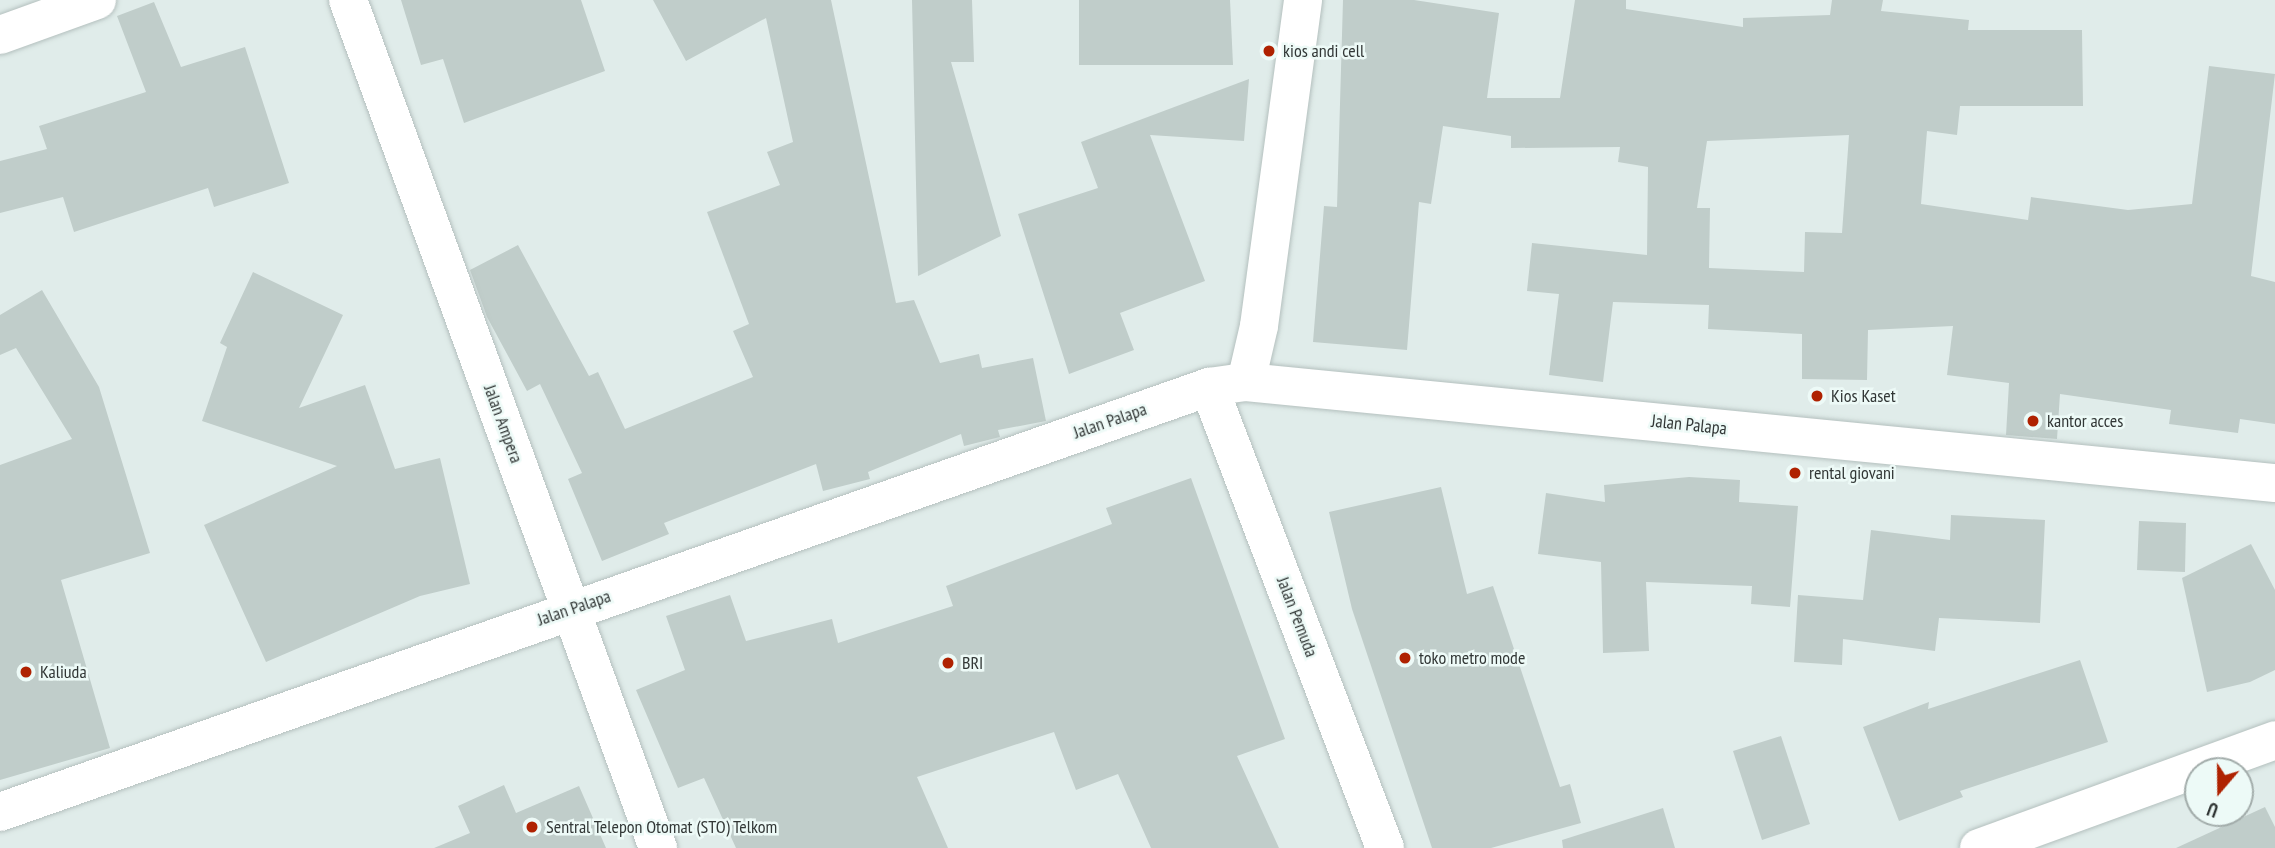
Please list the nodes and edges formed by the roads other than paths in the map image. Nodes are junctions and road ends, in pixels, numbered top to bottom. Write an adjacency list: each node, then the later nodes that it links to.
1 (97, 0): 4 (street)
2 (348, 0): 7 (street, Jalan Ampera)
3 (1303, 0): 5 (street)
4 (0, 35)
5 (1228, 384): 6 (street, Jalan Palapa); 7 (street, Jalan Palapa); 12 (street, Jalan Pemuda)
6 (2275, 483)
7 (572, 609): 9 (street, Jalan Palapa); 11 (street, Jalan Ampera)
8 (2275, 740): 10 (street)
9 (0, 812)
10 (1994, 845)
11 (659, 848)
12 (1385, 848)

